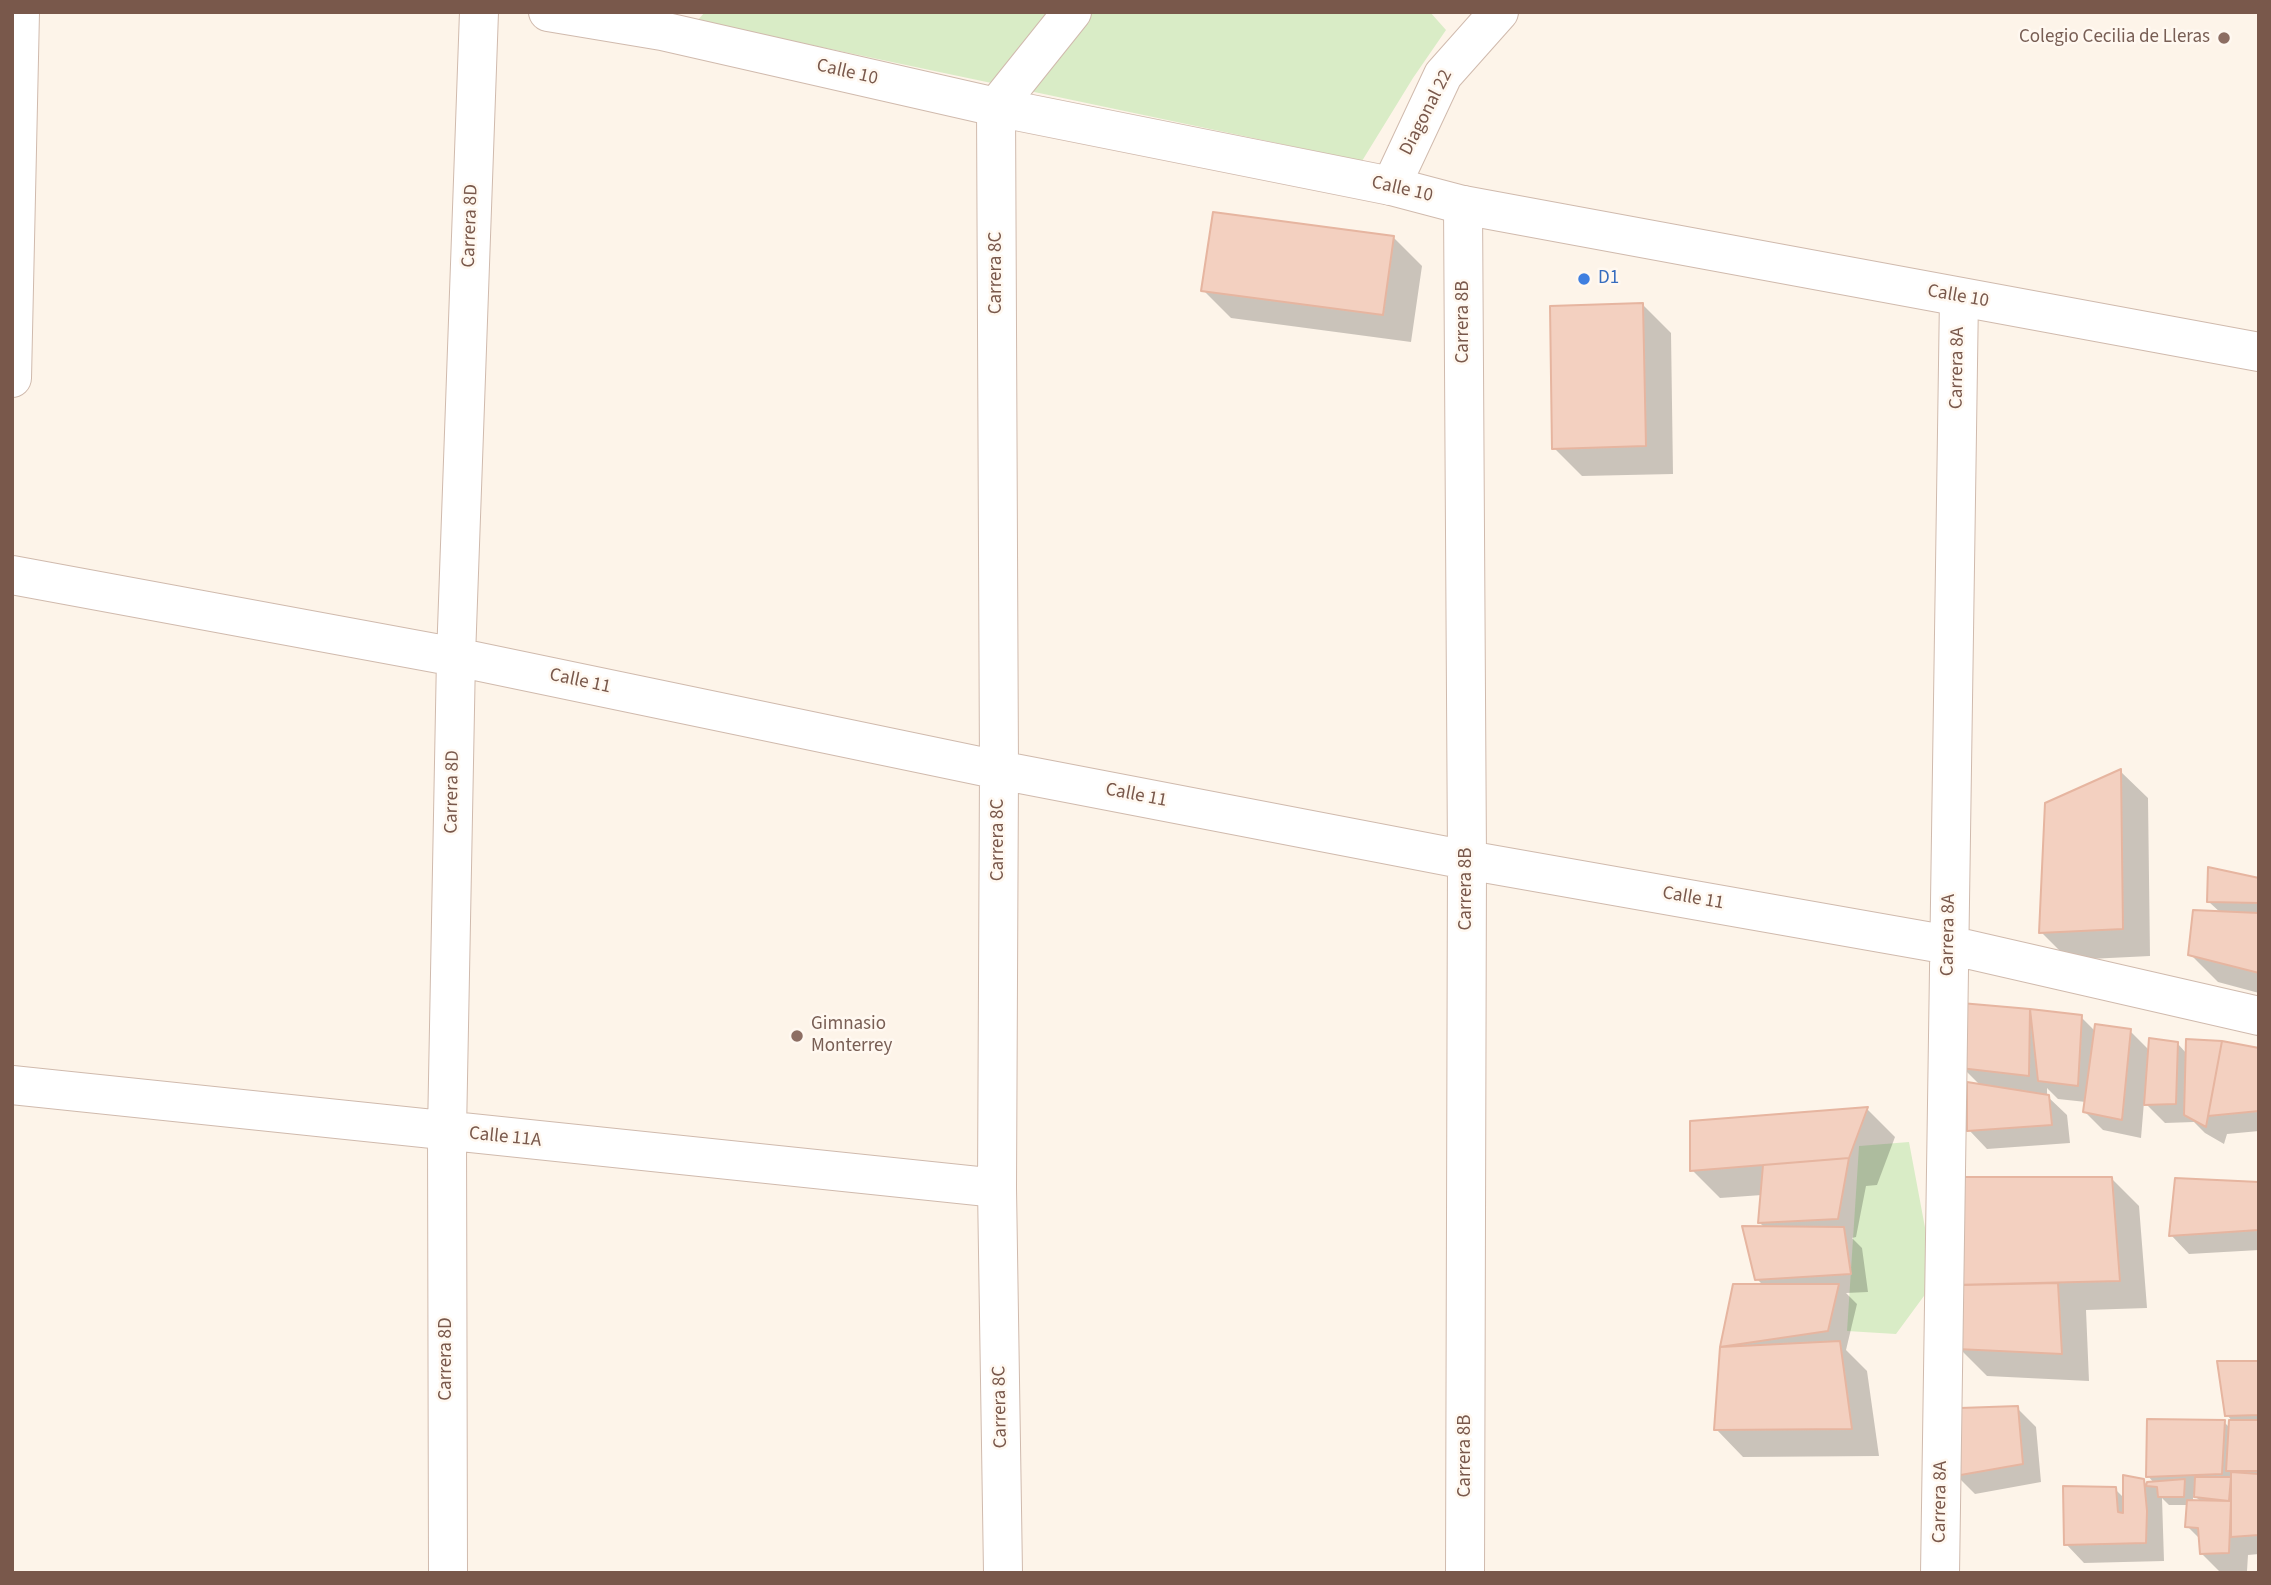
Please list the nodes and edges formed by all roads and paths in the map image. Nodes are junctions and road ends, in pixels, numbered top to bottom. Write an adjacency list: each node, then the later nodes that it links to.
1 (20, 12): 12 (street)
2 (479, 12): 14 (street, Carrera 8D)
3 (548, 12): 6 (street, Calle 10)
4 (1072, 12): 7 (street)
5 (1499, 12): 8 (street, Diagonal 22)
6 (671, 21): 7 (street, Calle 10)
7 (996, 107): 8 (street, Calle 10); 15 (street, Carrera 8C)
8 (1391, 186): 9 (street, Calle 10)
9 (1463, 205): 10 (street, Calle 10); 16 (street, Carrera 8B)
10 (1959, 297): 11 (street, Calle 10); 17 (street, Carrera 8A)
11 (2259, 352)
12 (12, 378)
13 (12, 575): 14 (street, Calle 11)
14 (456, 657): 15 (street, Calle 11); 20 (street, Carrera 8D)
15 (999, 770): 16 (street, Calle 11); 21 (street, Carrera 8C)
16 (1467, 860): 17 (street, Calle 11); 24 (street, Carrera 8B)
17 (1949, 944): 18 (street, Calle 11); 25 (street, Carrera 8A)
18 (2259, 1016)
19 (12, 1085): 20 (street, Calle 11A)
20 (447, 1132): 21 (street, Calle 11A); 22 (street, Carrera 8D)
21 (997, 1188): 23 (street, Carrera 8C)
22 (448, 1573)
23 (1003, 1573)
24 (1465, 1573)
25 (1940, 1573)

